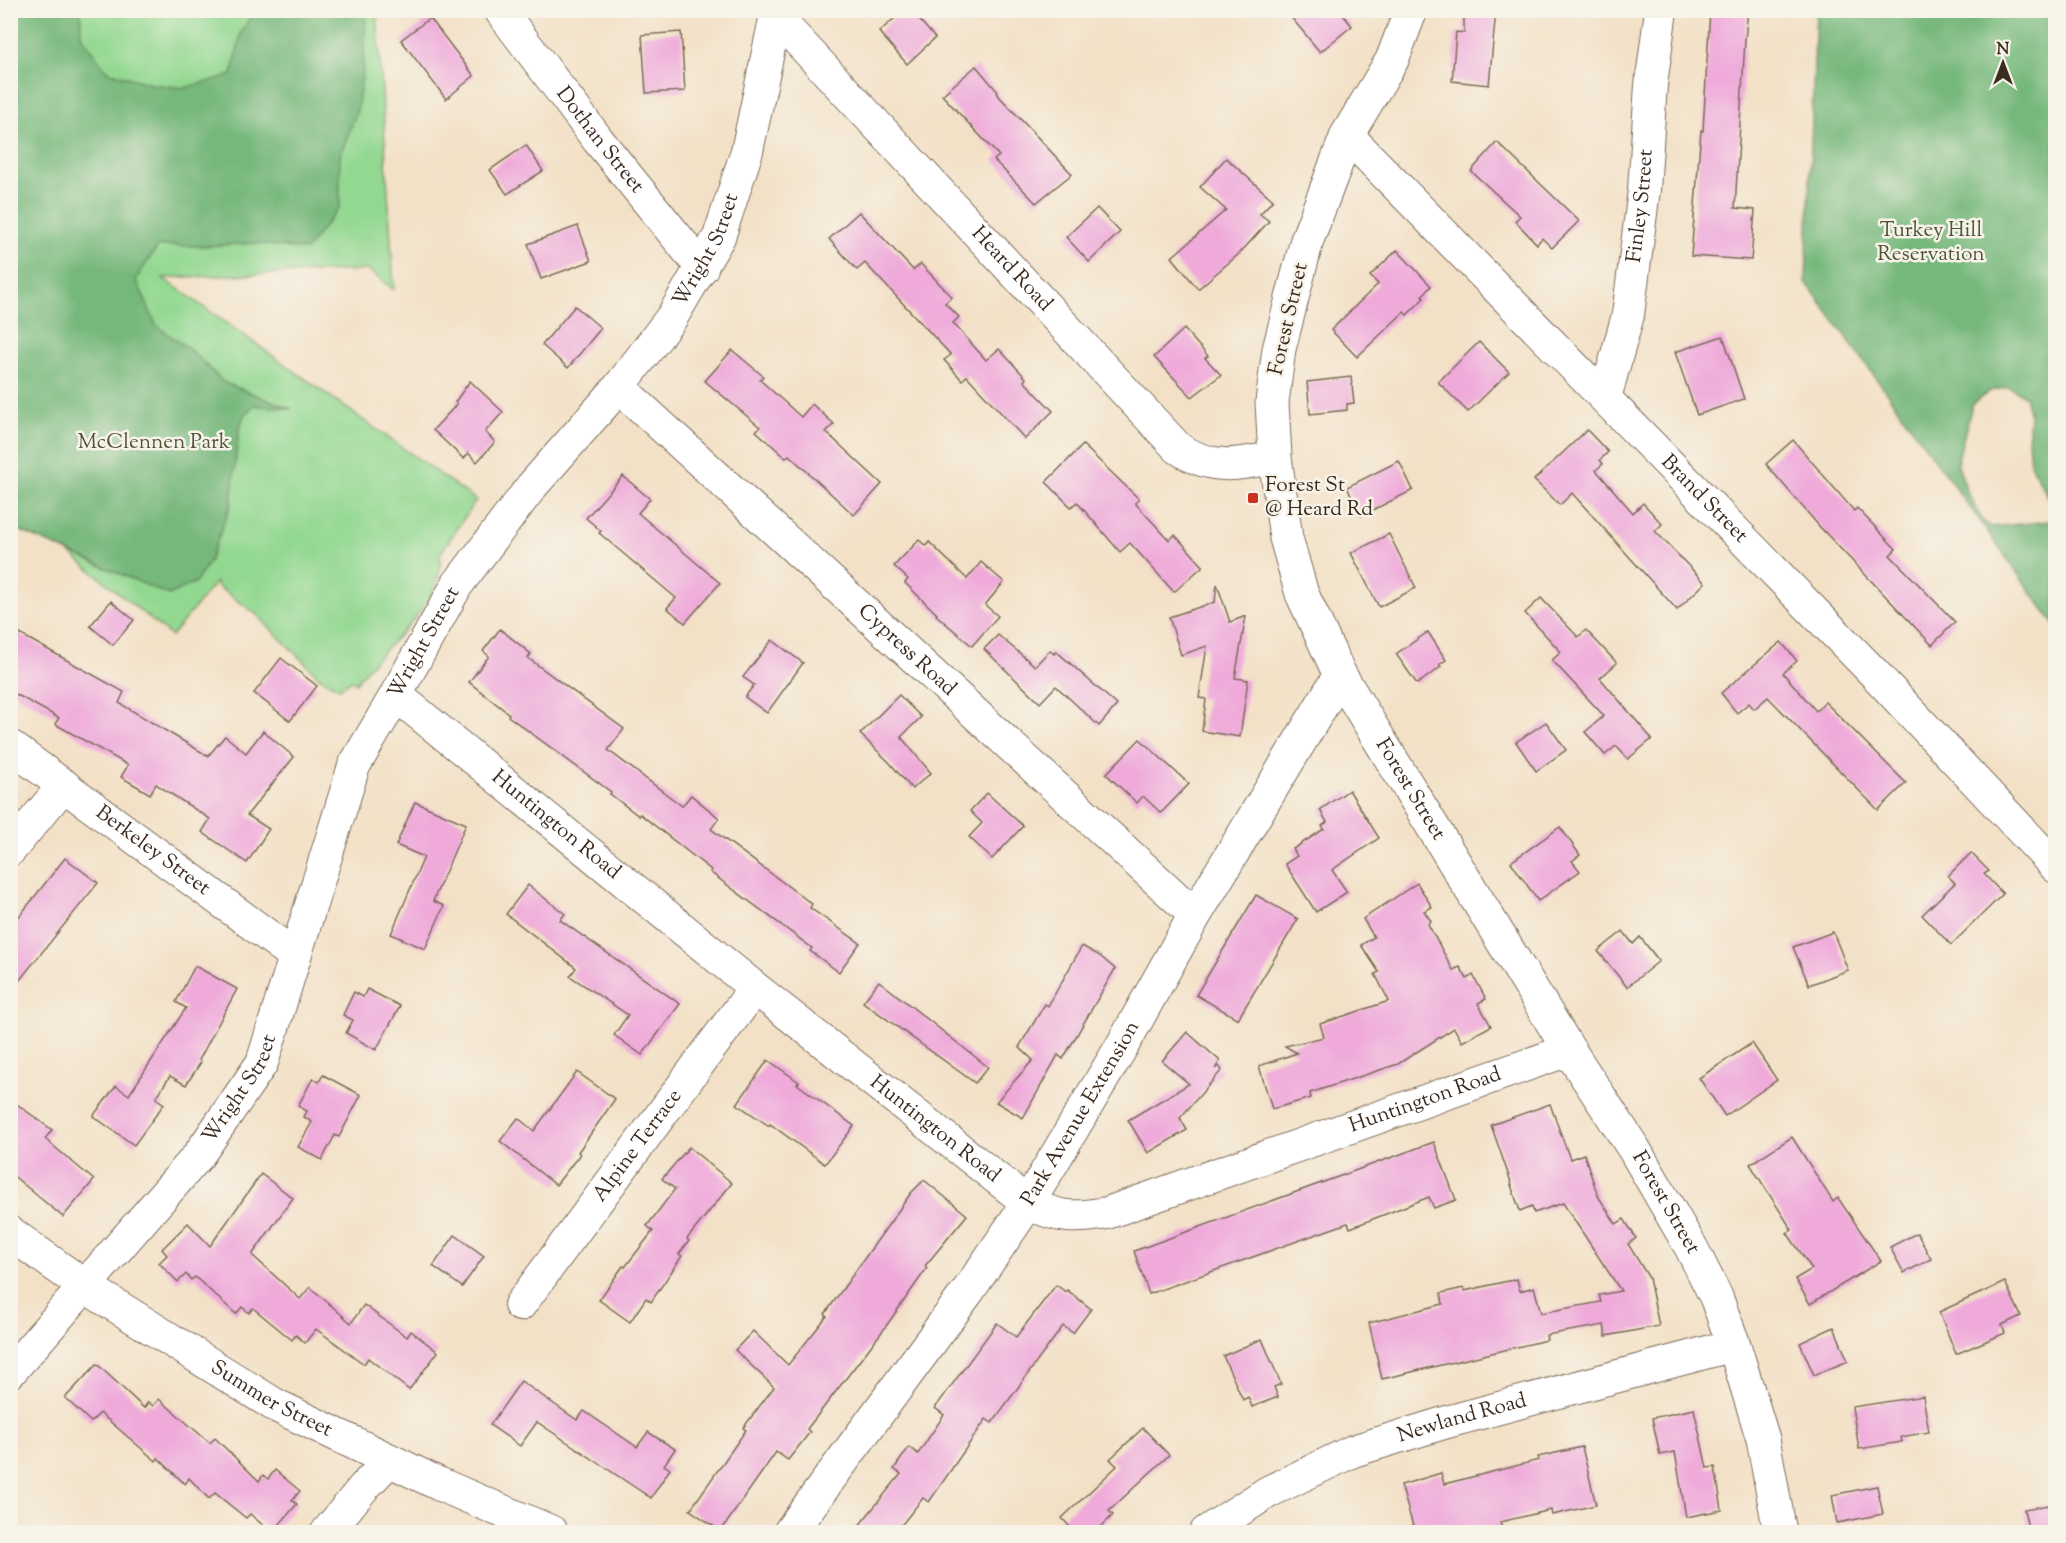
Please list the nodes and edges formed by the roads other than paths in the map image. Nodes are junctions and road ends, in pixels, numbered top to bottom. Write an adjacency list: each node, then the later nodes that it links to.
1 (501, 10): 6 (street, Dothan Street)
2 (1411, 10): 5 (main road, Forest Street)
3 (1661, 10): 8 (street, Finley Street)
4 (776, 14): 6 (street, Wright Street); 9 (street, Heard Road)
5 (1347, 135): 8 (street, Brand Street); 9 (main road, Forest Street)
6 (702, 268): 7 (street, Wright Street)
7 (619, 387): 11 (street, Wright Street); 16 (street, Cypress Road)
8 (1605, 398): 15 (street, Brand Street)
9 (1275, 457): 10 (main road, Forest Street)
10 (1340, 675): 16 (main road, Park Avenue Extension); 19 (main road, Forest Street)
11 (396, 695): 17 (street, Wright Street); 18 (street, Huntington Road)
12 (10, 746): 13 (street, Berkeley Street)
13 (64, 785): 14 (street); 17 (street, Berkeley Street)
14 (10, 850)
15 (2055, 867)
16 (1195, 915): 20 (main road, Park Avenue Extension)
17 (294, 955): 22 (street, Wright Street)
18 (755, 988): 20 (street, Huntington Road); 23 (street, Alpine Terrace)
19 (1569, 1050): 20 (street, Huntington Road); 24 (main road, Forest Street)
20 (1028, 1203): 29 (main road, Park Avenue Extension)
21 (10, 1233): 22 (main road, Summer Street)
22 (86, 1287): 25 (street, Wright Street); 26 (main road, Summer Street)
23 (520, 1305)
24 (1734, 1345): 30 (street, Newland Road); 31 (main road, Forest Street)
25 (10, 1372)
26 (390, 1460): 27 (street); 28 (main road, Summer Street)
27 (327, 1533)
28 (551, 1533)
29 (790, 1533)
30 (1206, 1533)
31 (1780, 1533)

